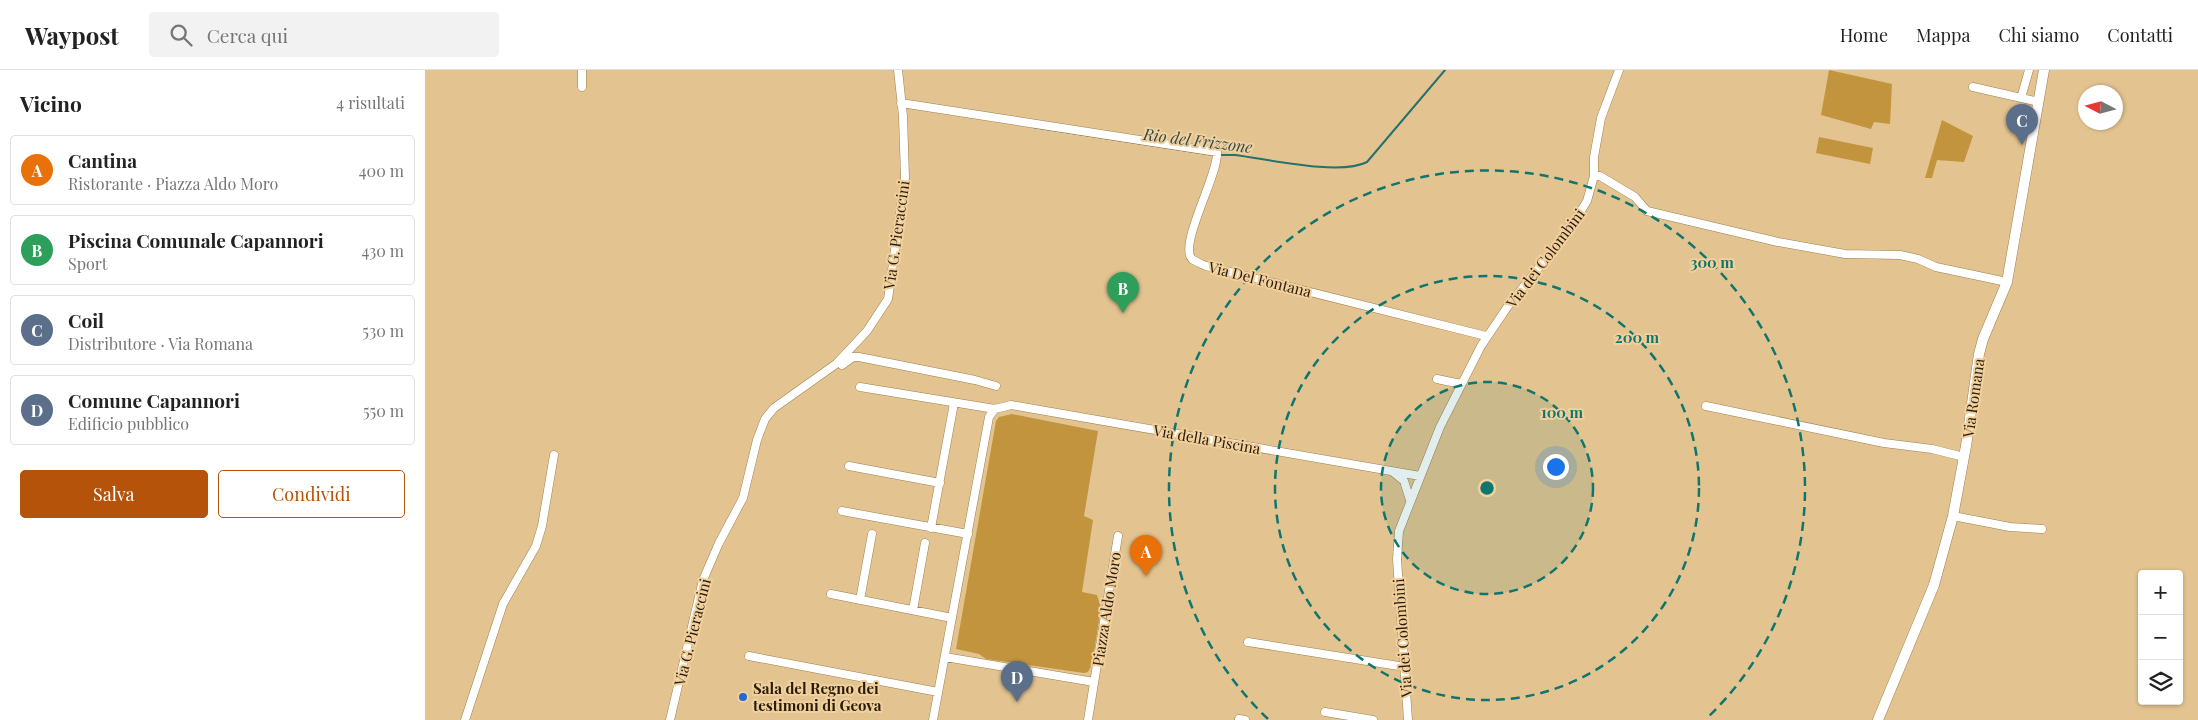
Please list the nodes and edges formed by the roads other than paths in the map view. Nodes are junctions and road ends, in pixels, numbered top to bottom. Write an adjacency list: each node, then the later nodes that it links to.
1 (581, 70): 6 (street)
2 (898, 70): 10 (street, Via G. Pieraccini)
3 (1619, 70): 11 (street, Via dei Colombini)
4 (2029, 70): 8 (street)
5 (2045, 70): 9 (street, Via Romana)
6 (581, 87)
7 (1973, 87): 8 (street)
8 (2021, 98): 9 (street)
9 (2039, 102): 12 (street, Via Romana)
10 (901, 103): 13 (street, Via Del Fontana); 14 (street, Via G. Pieraccini)
11 (1594, 176): 12 (street); 13 (street, Via dei Colombini)
12 (2007, 282): 23 (street, Via Romana)
13 (1487, 336): 16 (street, Via dei Colombini)
14 (839, 361): 17 (street); 49 (street, Via G. Pieraccini)
15 (1437, 379): 16 (street)
16 (1461, 384): 26 (street, Via dei Colombini)
17 (996, 386)
18 (860, 387): 19 (street, Via della Piscina)
19 (954, 403): 21 (street, Via della Piscina); 27 (street)
20 (1707, 406): 23 (street)
21 (995, 409): 25 (street, Via della Piscina); 34 (street)
22 (554, 455): 48 (street)
23 (1964, 457): 30 (street, Via Romana)
24 (849, 466): 27 (street)
25 (1385, 469): 26 (street, Via della Piscina); 28 (street)
26 (1420, 476): 28 (street, Via dei Colombini)
27 (940, 483): 31 (street)
28 (1411, 500): 44 (street, Via dei Colombini)
29 (842, 511): 31 (street)
30 (1953, 516): 32 (street); 54 (street, Via Romana)
31 (931, 528): 34 (street)
32 (2042, 529)
33 (873, 534): 38 (street)
34 (968, 534): 40 (street)
35 (1118, 536): 45 (street, Piazza Aldo Moro)
36 (925, 543): 39 (street)
37 (831, 594): 38 (street)
38 (860, 600): 39 (street)
39 (913, 610): 40 (street)
40 (952, 618): 43 (street)
41 (1248, 642): 44 (street)
42 (749, 656): 46 (street)
43 (945, 656): 45 (street, Piazza Aldo Moro); 46 (street)
44 (1405, 667): 53 (street, Via dei Colombini)
45 (1094, 682): 51 (street, Piazza Aldo Moro)
46 (938, 692): 50 (street)
47 (1325, 712): 52 (street)
48 (465, 720)
49 (670, 720)
50 (933, 720)
51 (1088, 720)
52 (1373, 720)
53 (1408, 720)
54 (1878, 720)

